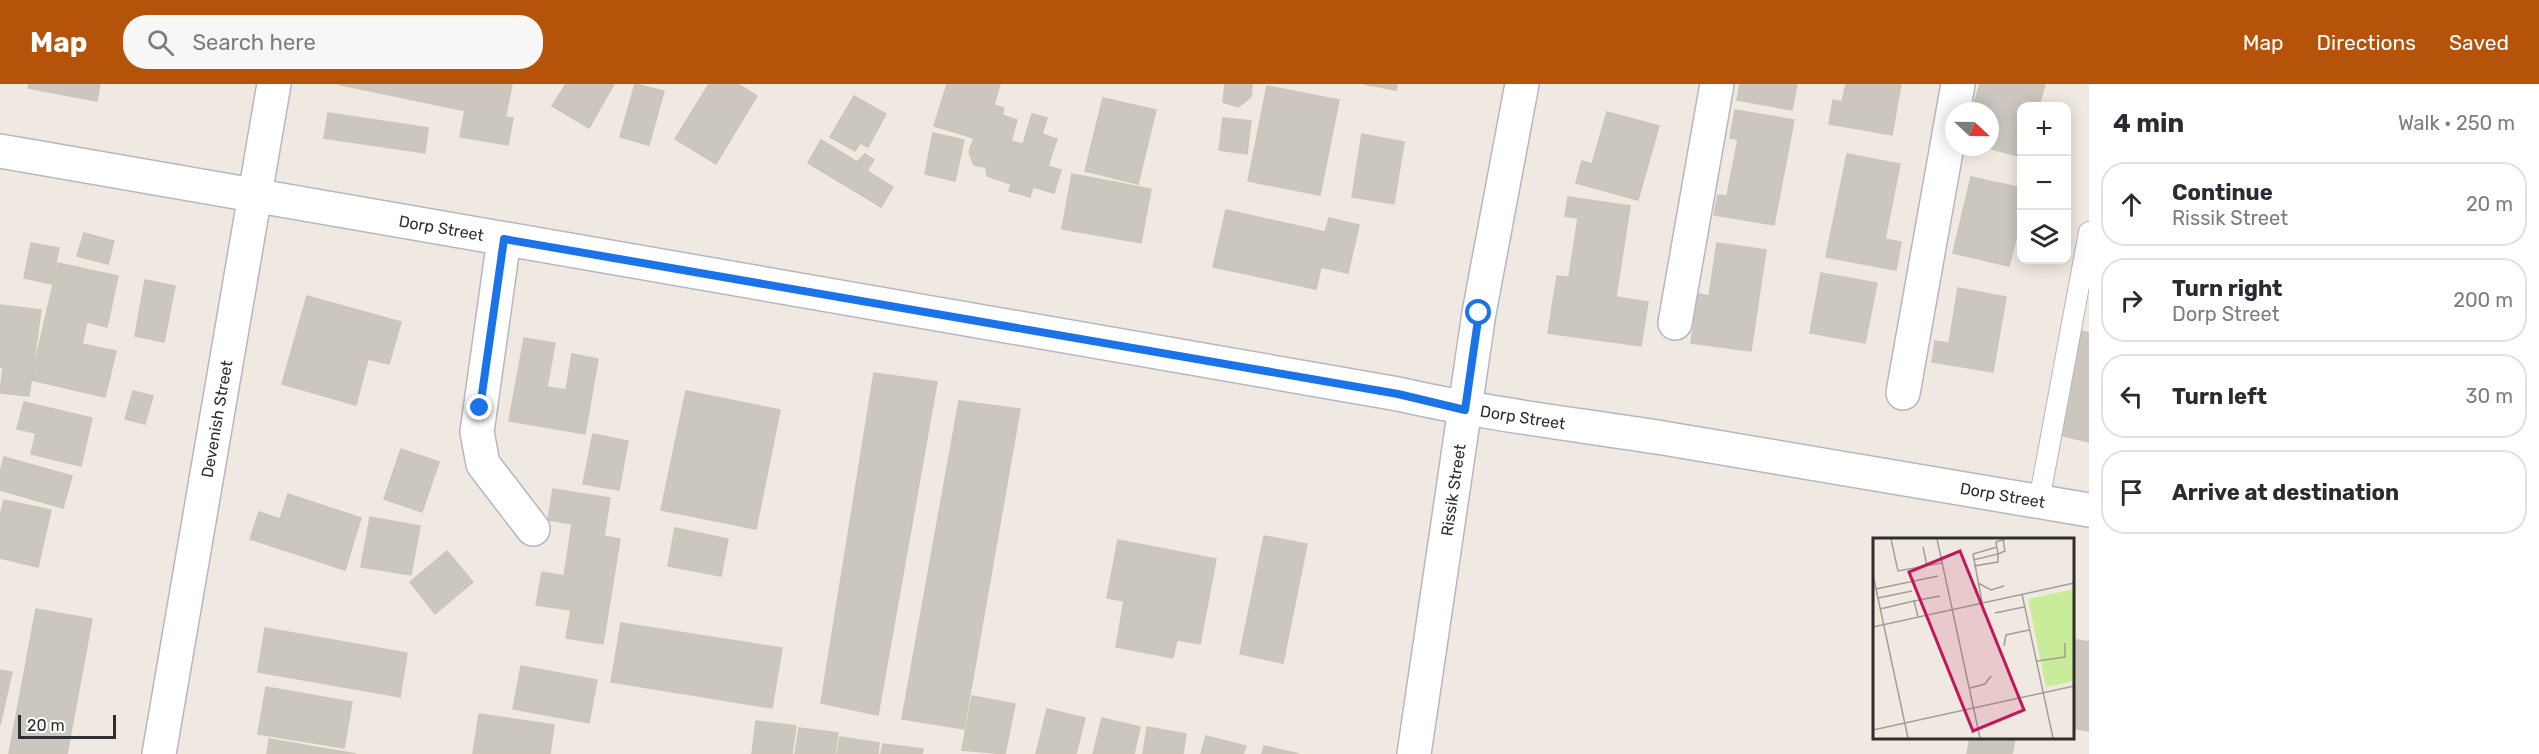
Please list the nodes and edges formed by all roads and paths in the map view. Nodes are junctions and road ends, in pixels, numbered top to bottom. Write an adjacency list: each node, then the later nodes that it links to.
1 (274, 84): 6 (street, Devenish Street)
2 (1521, 84): 12 (street, Rissik Street)
3 (1717, 84): 10 (street)
4 (1958, 84): 11 (street)
5 (0, 151): 6 (street, Dorp Street)
6 (255, 196): 8 (street, Dorp Street); 16 (street, Devenish Street)
7 (2089, 232): 9 (lane)
8 (504, 239): 12 (street, Dorp Street); 15 (street)
9 (2081, 318): 13 (lane)
10 (1675, 323)
11 (1903, 393)
12 (1465, 410): 13 (street, Dorp Street); 17 (street, Rissik Street)
13 (2039, 501): 14 (street, Dorp Street)
14 (2089, 510)
15 (533, 528)
16 (159, 754)
17 (1414, 754)

